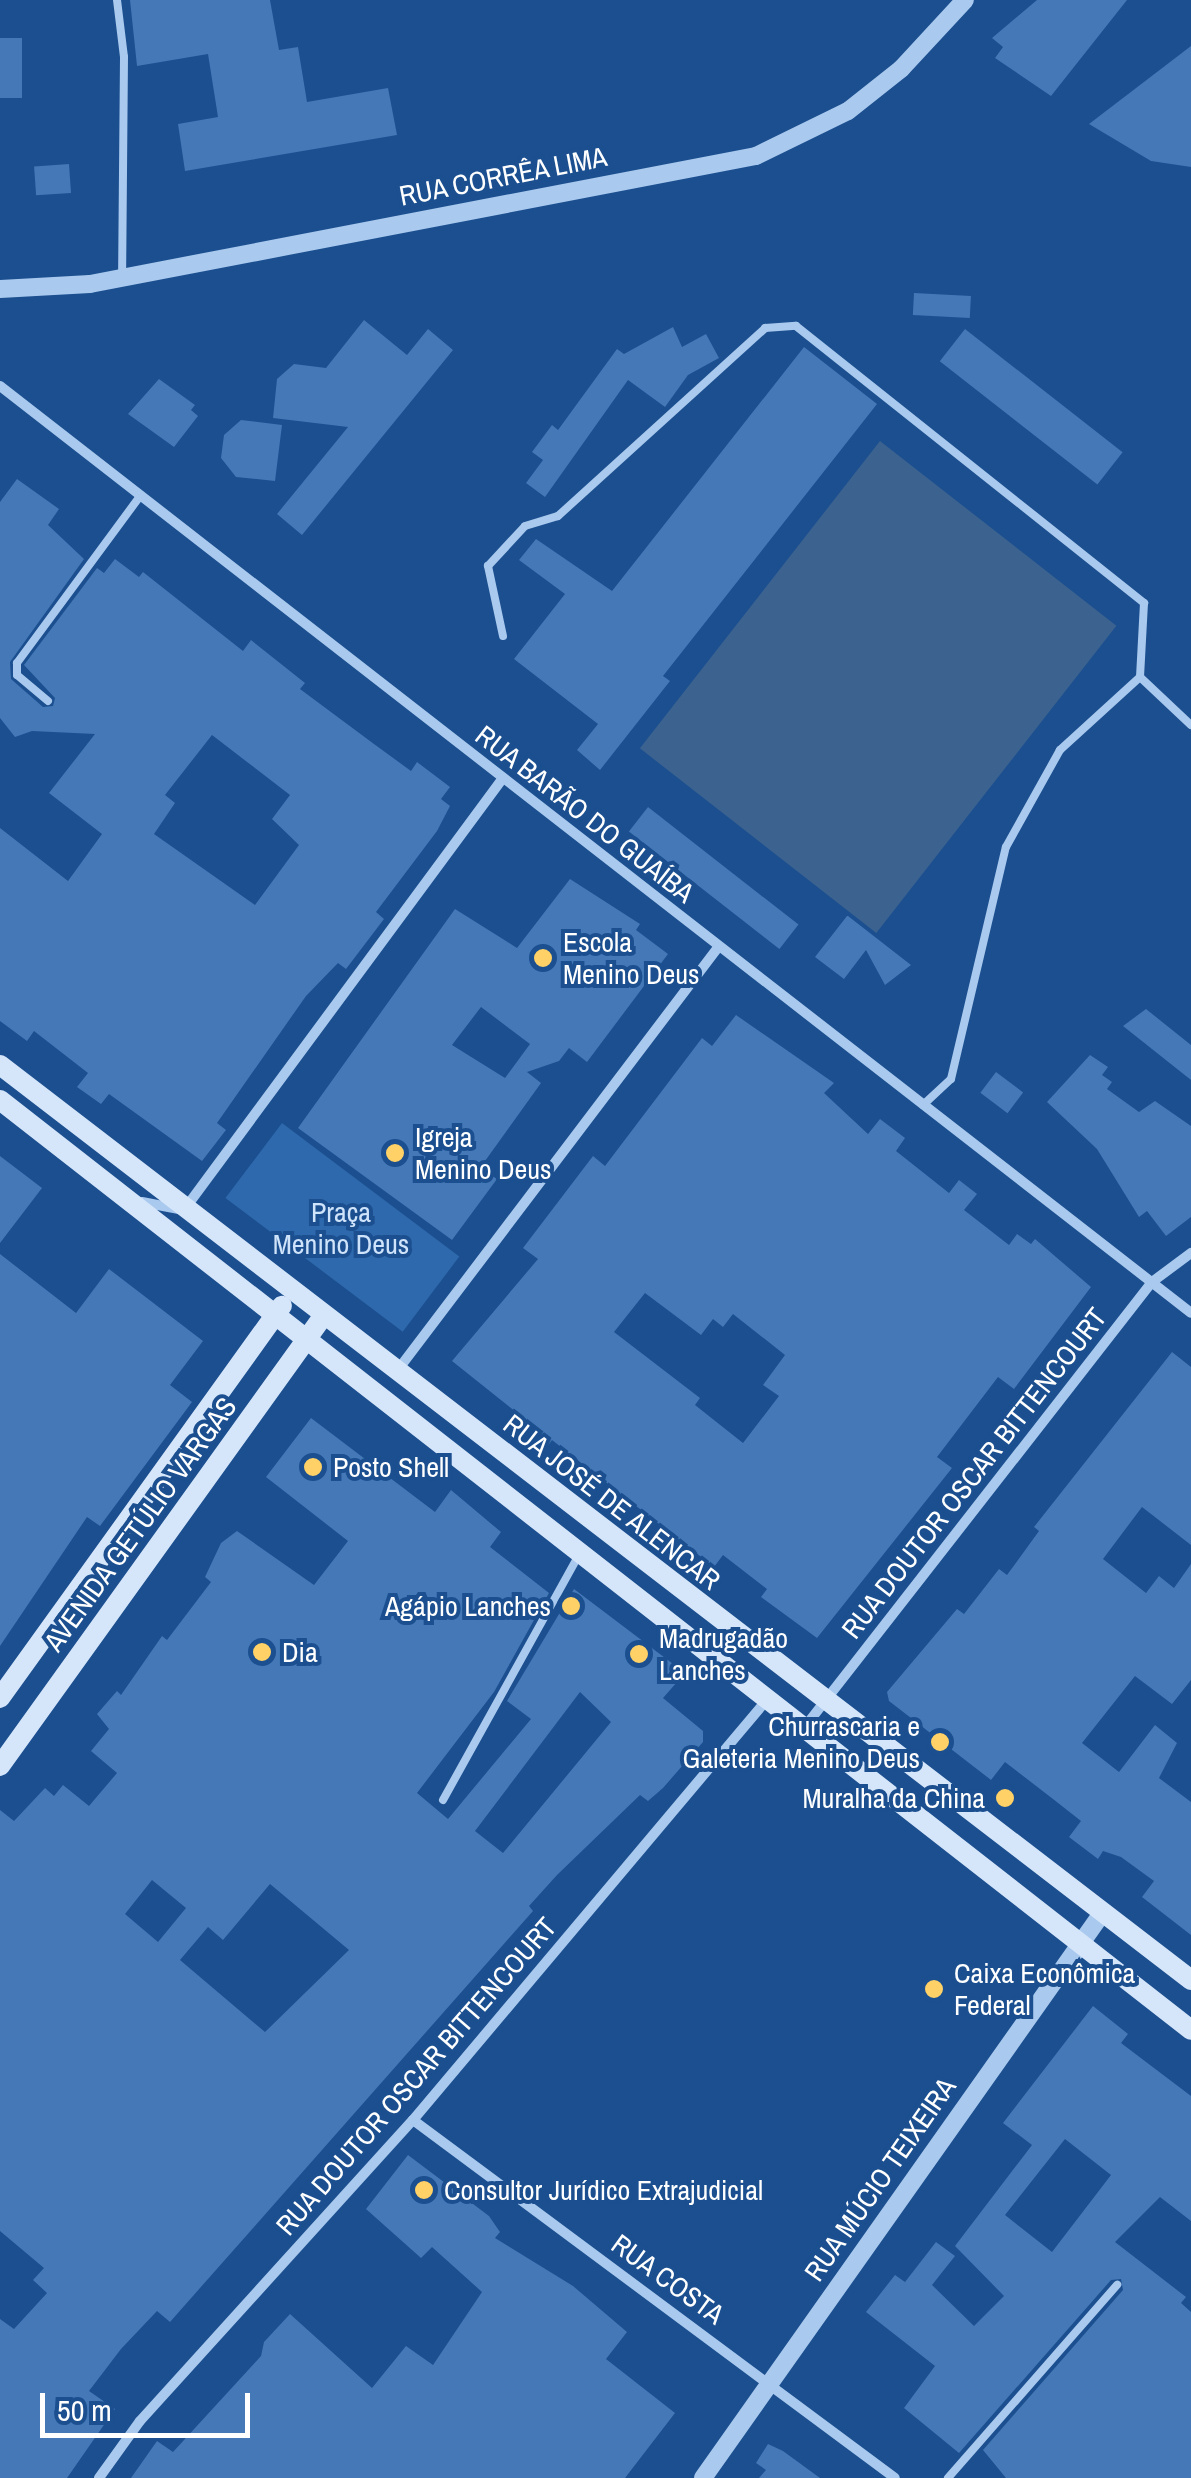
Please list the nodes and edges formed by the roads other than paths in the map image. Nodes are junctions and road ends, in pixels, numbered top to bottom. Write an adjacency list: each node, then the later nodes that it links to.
1 (117, 0): 3 (lane)
2 (965, 0): 3 (street, RUA CORRÊA LIMA)
3 (122, 278): 4 (street, RUA CORRÊA LIMA)
4 (0, 289)
5 (0, 386): 6 (street, RUA BARÃO DO GUAÍBA)
6 (140, 496): 9 (lane); 11 (street, RUA BARÃO DO GUAÍBA)
7 (503, 636): 8 (lane)
8 (1140, 676): 10 (lane); 15 (lane)
9 (48, 700)
10 (1191, 725)
11 (503, 778): 12 (street, RUA BARÃO DO GUAÍBA); 17 (street)
12 (718, 946): 15 (street, RUA BARÃO DO GUAÍBA); 25 (street)
13 (0, 1066): 17 (main road, RUA JOSÉ DE ALENCAR)
14 (0, 1100): 16 (main road)
15 (923, 1104): 19 (street, RUA BARÃO DO GUAÍBA)
16 (113, 1190): 17 (street); 22 (main road)
17 (184, 1210): 20 (main road, RUA JOSÉ DE ALENCAR)
18 (1191, 1254): 19 (street, RUA DOUTOR OSCAR BITTENCOURT)
19 (1152, 1282): 21 (street, RUA BARÃO DO GUAÍBA); 28 (street, RUA DOUTOR OSCAR BITTENCOURT)
20 (292, 1292): 22 (main road, AVENIDA GETÚLIO VARGAS); 23 (main road, RUA JOSÉ DE ALENCAR)
21 (1191, 1313)
22 (276, 1315): 24 (main road); 27 (main road, AVENIDA GETÚLIO VARGAS)
23 (324, 1315): 24 (main road, AVENIDA GETÚLIO VARGAS); 25 (main road, RUA JOSÉ DE ALENCAR)
24 (307, 1339): 26 (main road); 31 (main road, AVENIDA GETÚLIO VARGAS)
25 (397, 1370): 28 (main road, RUA JOSÉ DE ALENCAR)
26 (580, 1555): 29 (main road); 32 (lane)
27 (0, 1698)
28 (826, 1701): 30 (street, RUA DOUTOR OSCAR BITTENCOURT); 33 (main road, RUA JOSÉ DE ALENCAR)
29 (766, 1702): 30 (main road); 37 (street, RUA DOUTOR OSCAR BITTENCOURT)
30 (802, 1730): 34 (main road)
31 (0, 1766)
32 (443, 1800)
33 (1103, 1912): 34 (street, RUA MÚCIO TEIXEIRA); 35 (main road, RUA JOSÉ DE ALENCAR)
34 (1079, 1943): 36 (main road); 39 (street, RUA MÚCIO TEIXEIRA)
35 (1191, 1980)
36 (1191, 2030)
37 (413, 2120): 39 (street, RUA COSTA); 40 (street, RUA DOUTOR OSCAR BITTENCOURT)
38 (1117, 2285): 43 (lane)
39 (770, 2382): 41 (street, RUA MÚCIO TEIXEIRA); 42 (street, RUA COSTA)
40 (100, 2478)
41 (703, 2478)
42 (895, 2478)
43 (948, 2478)

